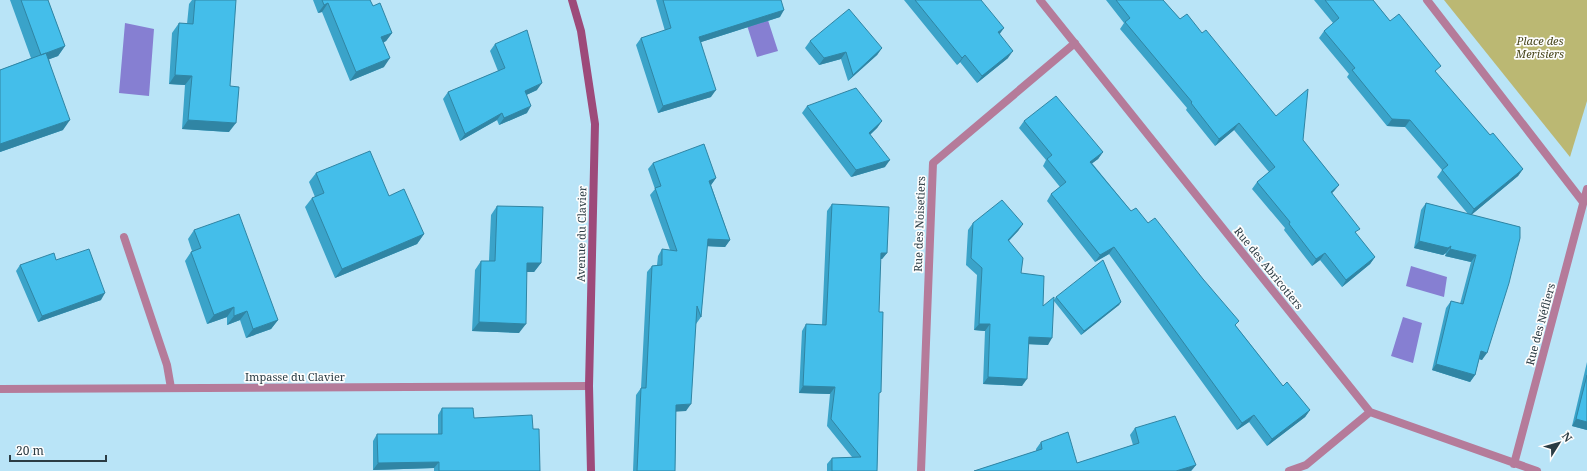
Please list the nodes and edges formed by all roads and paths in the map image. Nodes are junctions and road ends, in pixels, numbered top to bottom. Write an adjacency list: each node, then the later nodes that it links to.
1 (572, 0): 8 (street, Avenue du Clavier)
2 (1040, 0): 4 (street, Rue des Abricotiers)
3 (1427, 0): 6 (street)
4 (1075, 43): 11 (street, Rue des Abricotiers); 14 (street, Rue des Noisetiers)
5 (1587, 190): 6 (street, Rue des Néfliers)
6 (1583, 202): 12 (street, Rue des Néfliers)
7 (124, 237): 9 (street)
8 (589, 386): 9 (street, Impasse du Clavier); 13 (street, Avenue du Clavier)
9 (172, 388): 10 (street, Impasse du Clavier)
10 (0, 389)
11 (1370, 412): 12 (street); 15 (street)
12 (1514, 464): 16 (street)
13 (591, 471)
14 (921, 471)
15 (1289, 471)
16 (1537, 471)

